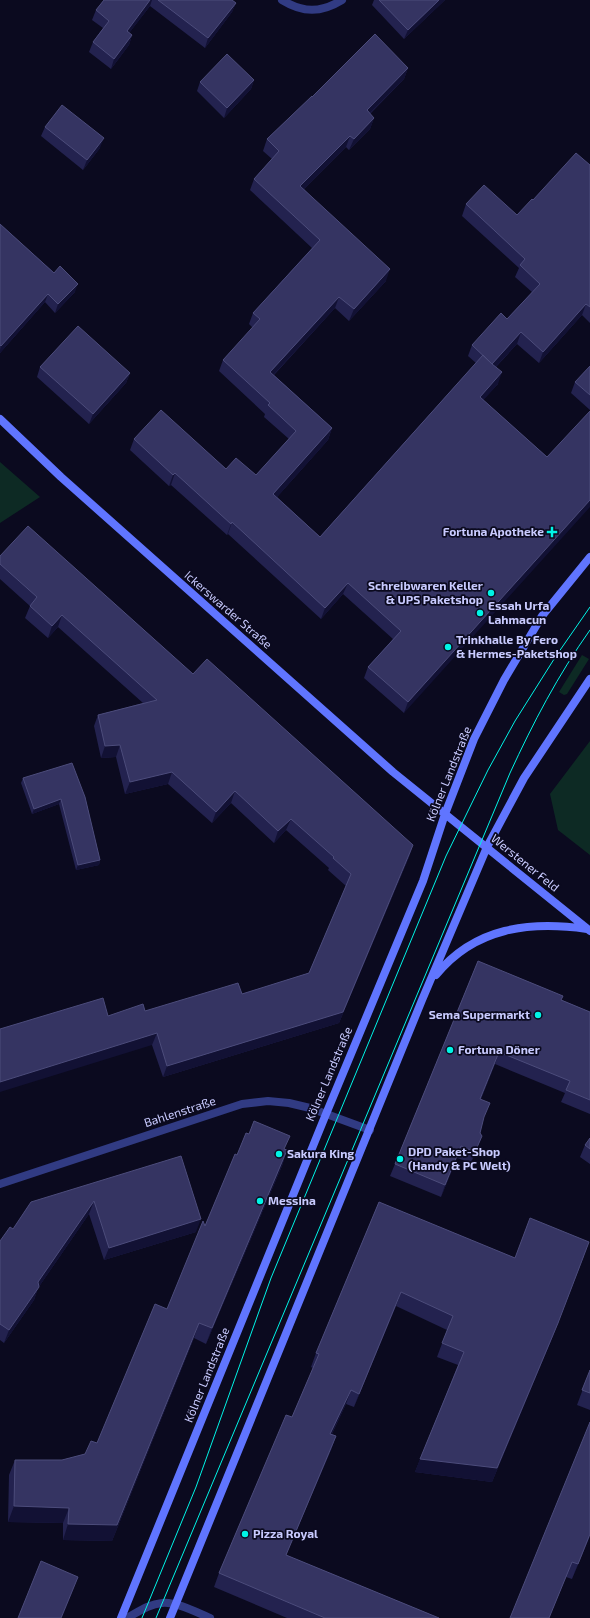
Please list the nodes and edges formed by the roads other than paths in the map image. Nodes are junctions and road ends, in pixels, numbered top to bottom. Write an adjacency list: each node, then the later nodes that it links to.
1 (282, 0): 2 (street)
2 (342, 0)
3 (0, 419): 6 (main road, Ickerswarder Straße)
4 (590, 557): 6 (main road, Kölner Landstraße)
5 (590, 678): 7 (main road)
6 (445, 814): 7 (main road, Werstener Feld); 10 (main road, Kölner Landstraße)
7 (487, 847): 8 (main road, Werstener Feld); 9 (main road)
8 (589, 930): 9 (main road)
9 (430, 982): 11 (main road)
10 (326, 1114): 11 (street, Bahlenstraße); 12 (street, Bahlenstraße); 14 (main road, Kölner Landstraße)
11 (370, 1130): 13 (main road)
12 (0, 1184)
13 (176, 1605): 15 (street); 16 (main road); 17 (street)
14 (121, 1618)
15 (127, 1618)
16 (170, 1618)
17 (210, 1618)

